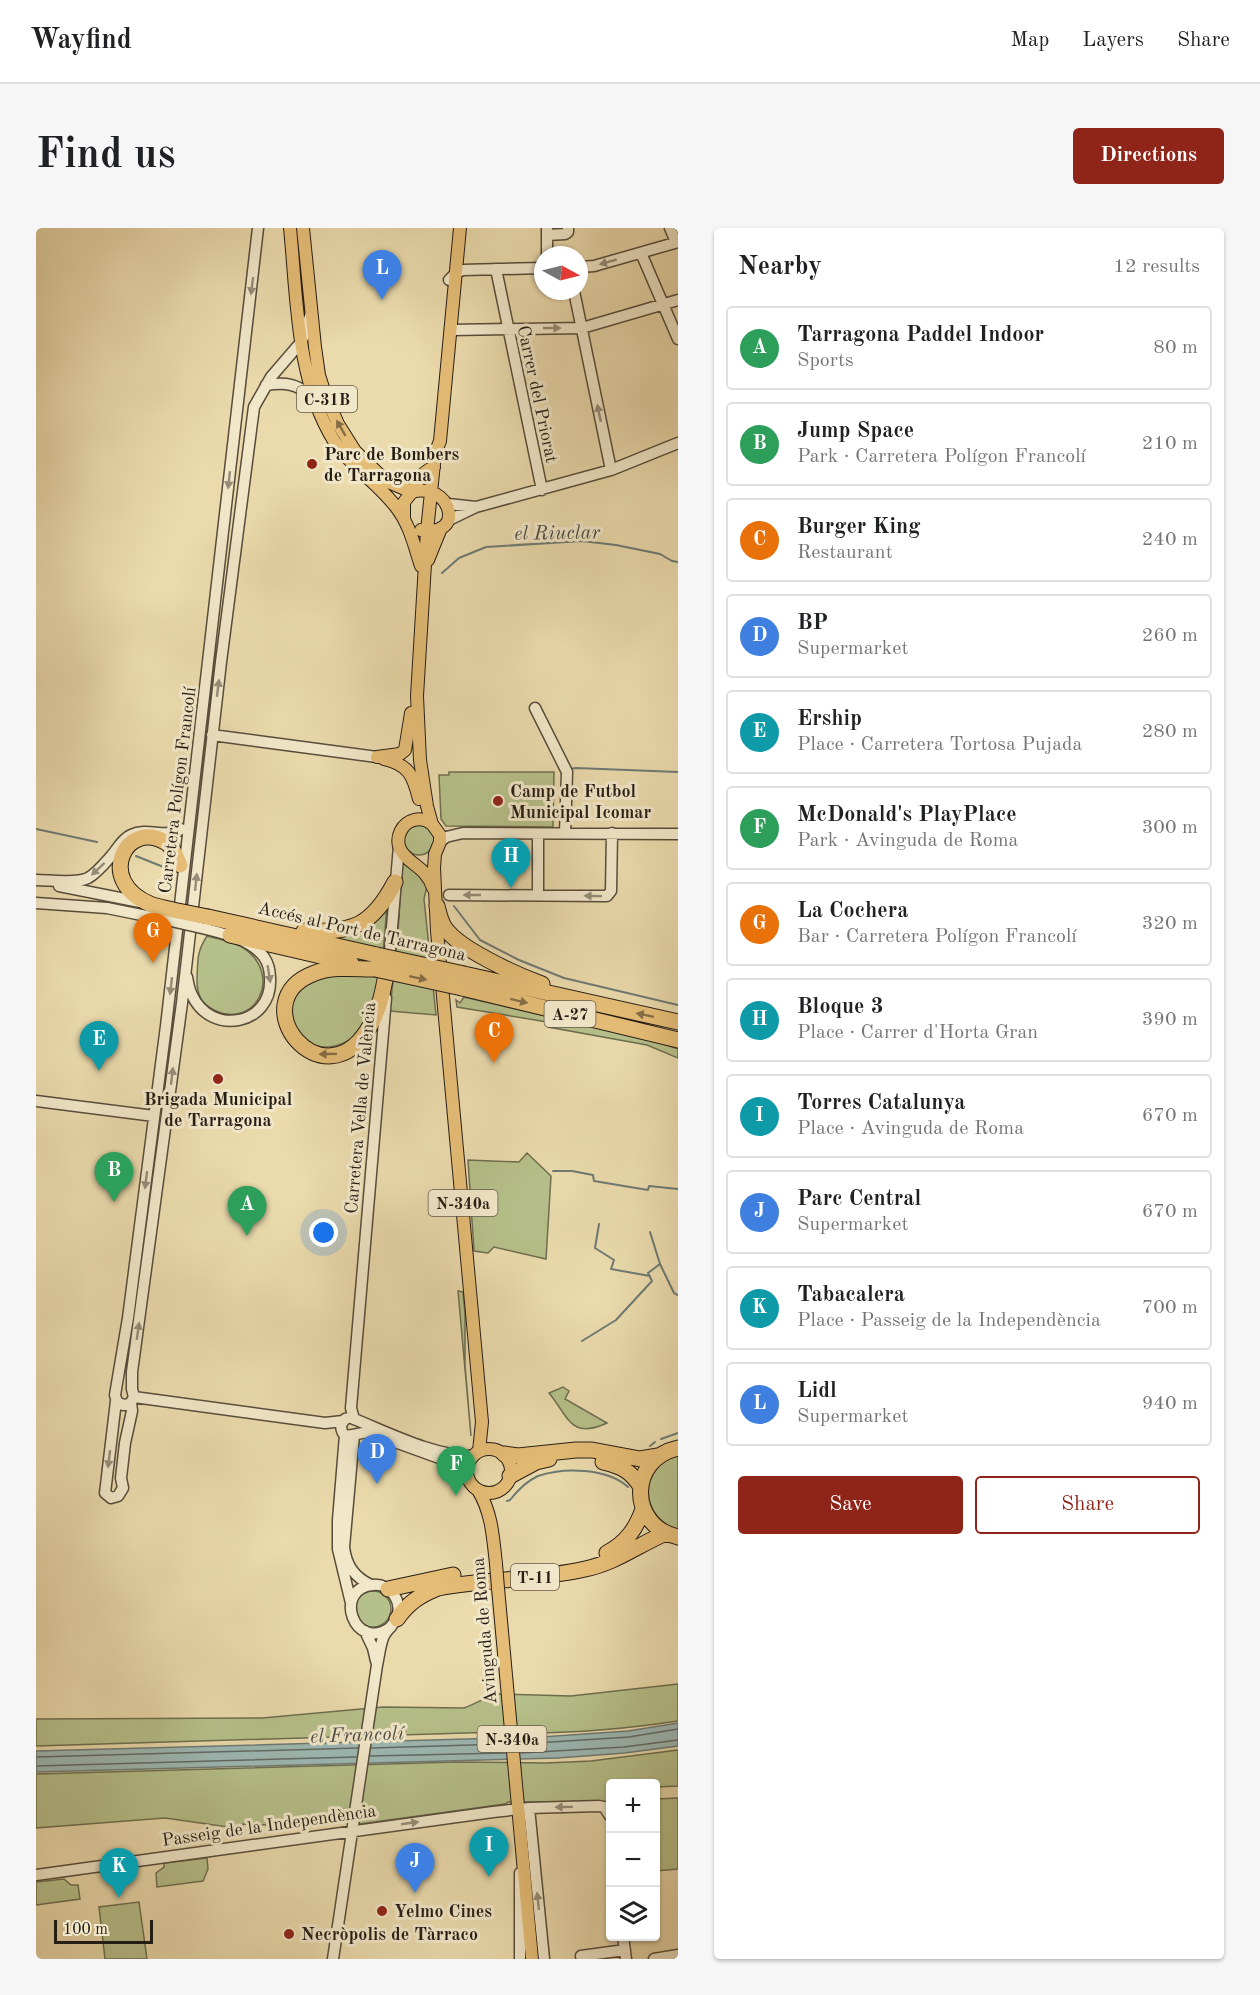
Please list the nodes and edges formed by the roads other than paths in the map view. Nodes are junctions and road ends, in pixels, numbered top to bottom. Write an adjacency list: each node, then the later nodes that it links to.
1 (258, 228): 42 (street, Carretera Polígon Francolí, one-way to 42)
2 (290, 228): 23 (main road, C-31B)
3 (303, 228): 18 (main road, C-31B)
4 (454, 228): 14 (main road)
5 (460, 228): 14 (main road)
6 (568, 228): 8 (street)
7 (670, 228): 9 (street)
8 (547, 232)
9 (677, 242): 10 (street)
10 (641, 253): 11 (street, one-way to 11); 17 (street)
11 (588, 266)
12 (534, 268): 13 (street)
13 (496, 269): 14 (street); 19 (street, Carrer del Priorat)
14 (453, 277): 21 (main road); 27 (main road)
15 (576, 300): 20 (street)
16 (678, 300): 17 (street)
17 (663, 305): 20 (street); 22 (street)
18 (312, 309): 23 (street); 29 (main road, C-31B, one-way to 18)
19 (508, 328): 20 (street, one-way to 20); 21 (street); 30 (street, Carrer del Priorat)
20 (582, 328): 28 (street, one-way to 20)
21 (451, 330): 27 (main road)
22 (678, 339)
23 (302, 341): 24 (street, Carretera Polígon Francolí); 25 (main road, C-31B)
24 (266, 385): 25 (street); 39 (street, Carretera Polígon Francolí, one-way to 24)
25 (313, 396): 33 (main road, C-31B)
26 (678, 443): 28 (street)
27 (434, 465): 29 (main road); 31 (main road)
28 (611, 470): 30 (street)
29 (413, 489): 31 (main road); 33 (main road)
30 (542, 490): 32 (street)
31 (439, 498): 32 (street); 34 (main road); 35 (main road)
32 (476, 507): 34 (street)
33 (405, 521): 35 (main road); 36 (main road)
34 (445, 524): 35 (main road); 36 (main road)
35 (427, 531): 36 (main road)
36 (423, 573): 37 (main road)
37 (418, 674): 40 (main road); 41 (main road)
38 (535, 708): 47 (street)
39 (212, 735): 40 (street); 70 (street, Carretera Polígon Francolí, one-way to 39)
40 (377, 757): 43 (main road)
41 (421, 765): 43 (main road); 45 (main road)
42 (193, 798): 46 (street); 59 (street, Carretera Polígon Francolí)
43 (419, 800): 44 (main road)
44 (413, 820): 45 (main road); 52 (main road)
45 (432, 824): 51 (main road)
46 (182, 829): 55 (street); 57 (street, one-way to 57)
47 (565, 833): 48 (street); 49 (street)
48 (612, 833): 50 (street); 61 (street, one-way to 61)
49 (538, 834): 51 (street); 61 (street)
50 (678, 834)
51 (440, 842): 53 (main road, N-340a)
52 (399, 844): 54 (main road, N-340a); 58 (street, Carretera Vella de València)
53 (435, 854): 54 (main road); 56 (main road, N-340a)
54 (410, 859): 62 (main road, N-340a)
55 (180, 865): 59 (street); 64 (highway)
56 (435, 878): 60 (main road); 62 (main road, N-340a)
57 (36, 881): 64 (street, Accés al Port de Tarragona / A-27)
58 (395, 882): 67 (highway); 69 (street, Carretera Vella de València)
59 (182, 893): 76 (street, Carretera Polígon Francolí, one-way to 76)
60 (449, 895): 61 (street, one-way to 60)
61 (538, 895)
62 (436, 900): 72 (highway); 79 (main road, N-340a)
63 (36, 903): 65 (street, Accés al Port de Tarragona / A-27)
64 (150, 904): 65 (highway, Accés al Port de Tarragona / A-27)
65 (172, 915): 66 (highway, Accés al Port de Tarragona / A-27, bridge)
66 (207, 923): 67 (highway, Accés al Port de Tarragona / A-27); 68 (street, Accés al Port de Tarragona / A-27)
67 (271, 931): 69 (highway, Accés al Port de Tarragona / A-27)
68 (230, 935): 69 (highway, Accés al Port de Tarragona / A-27); 70 (street, one-way to 70)
69 (380, 963): 69 (highway, one-way to 69); 71 (highway, Accés al Port de Tarragona / A-27, bridge); 80 (street, Carretera Vella de València)
70 (185, 973): 78 (street, Carretera Polígon Francolí, one-way to 70)
71 (463, 981): 72 (highway, Accés al Port de Tarragona / A-27); 74 (highway, Accés al Port de Tarragona / A-27, one-way to 74)
72 (613, 1008): 73 (highway, Accés al Port de Tarragona / A-27, one-way to 72)
73 (678, 1022)
74 (678, 1040)
75 (36, 1101): 76 (street)
76 (154, 1116): 77 (street, Carretera Polígon Francolí, one-way to 77)
77 (116, 1395): 78 (street); 78 (street); 78 (street, Carretera Polígon Francolí, one-way to 78)
78 (132, 1396): 80 (street)
79 (482, 1422): 83 (main road, N-340a); 84 (main road, N-340a)
80 (350, 1427): 81 (street); 84 (street); 85 (street, Carretera Vella de València); 96 (street, Carretera Vella de València)
81 (385, 1439): 85 (street); 87 (street)
82 (678, 1448): 86 (highway)
83 (499, 1452): 84 (main road); 86 (highway); 88 (main road, N-340a)
84 (476, 1454): 87 (main road, N-340a)
85 (351, 1455): 94 (street, Carretera Vella de València)
86 (658, 1456): 89 (highway)
87 (467, 1475): 90 (main road, N-340a)
88 (506, 1482): 89 (highway); 90 (main road); 92 (main road, Avinguda de Roma / N-340a)
89 (641, 1487): 91 (highway)
90 (478, 1490): 92 (main road, Avinguda de Roma / N-340a)
91 (644, 1509): 93 (highway, T-11); 95 (highway, T-11)
92 (492, 1521): 100 (main road, Avinguda de Roma / N-340a, bridge)
93 (672, 1535): 97 (highway, T-11)
94 (371, 1585): 95 (street, T-11); 96 (street)
95 (388, 1589): 97 (street)
96 (351, 1603): 98 (street)
97 (394, 1623): 98 (street); 99 (street)
98 (365, 1631): 99 (street)
99 (377, 1665): 102 (street)
100 (518, 1809): 101 (street, Passeig de la Independència, one-way to 100); 102 (street, Passeig de la Independència, one-way to 100); 103 (main road, Avinguda de Roma / N-340a); 110 (street, Avinguda de Roma, one-way to 100)
101 (606, 1810)
102 (352, 1828): 104 (street, Passeig de la Independència); 107 (street)
103 (521, 1846): 108 (street, Avinguda de Roma); 109 (main road, Avinguda de Roma / N-340a)
104 (36, 1875)
105 (625, 1954): 111 (street)
106 (678, 1955): 112 (street)
107 (333, 1959)
108 (520, 1959)
109 (532, 1959)
110 (544, 1959)
111 (582, 1959)
112 (654, 1959)

